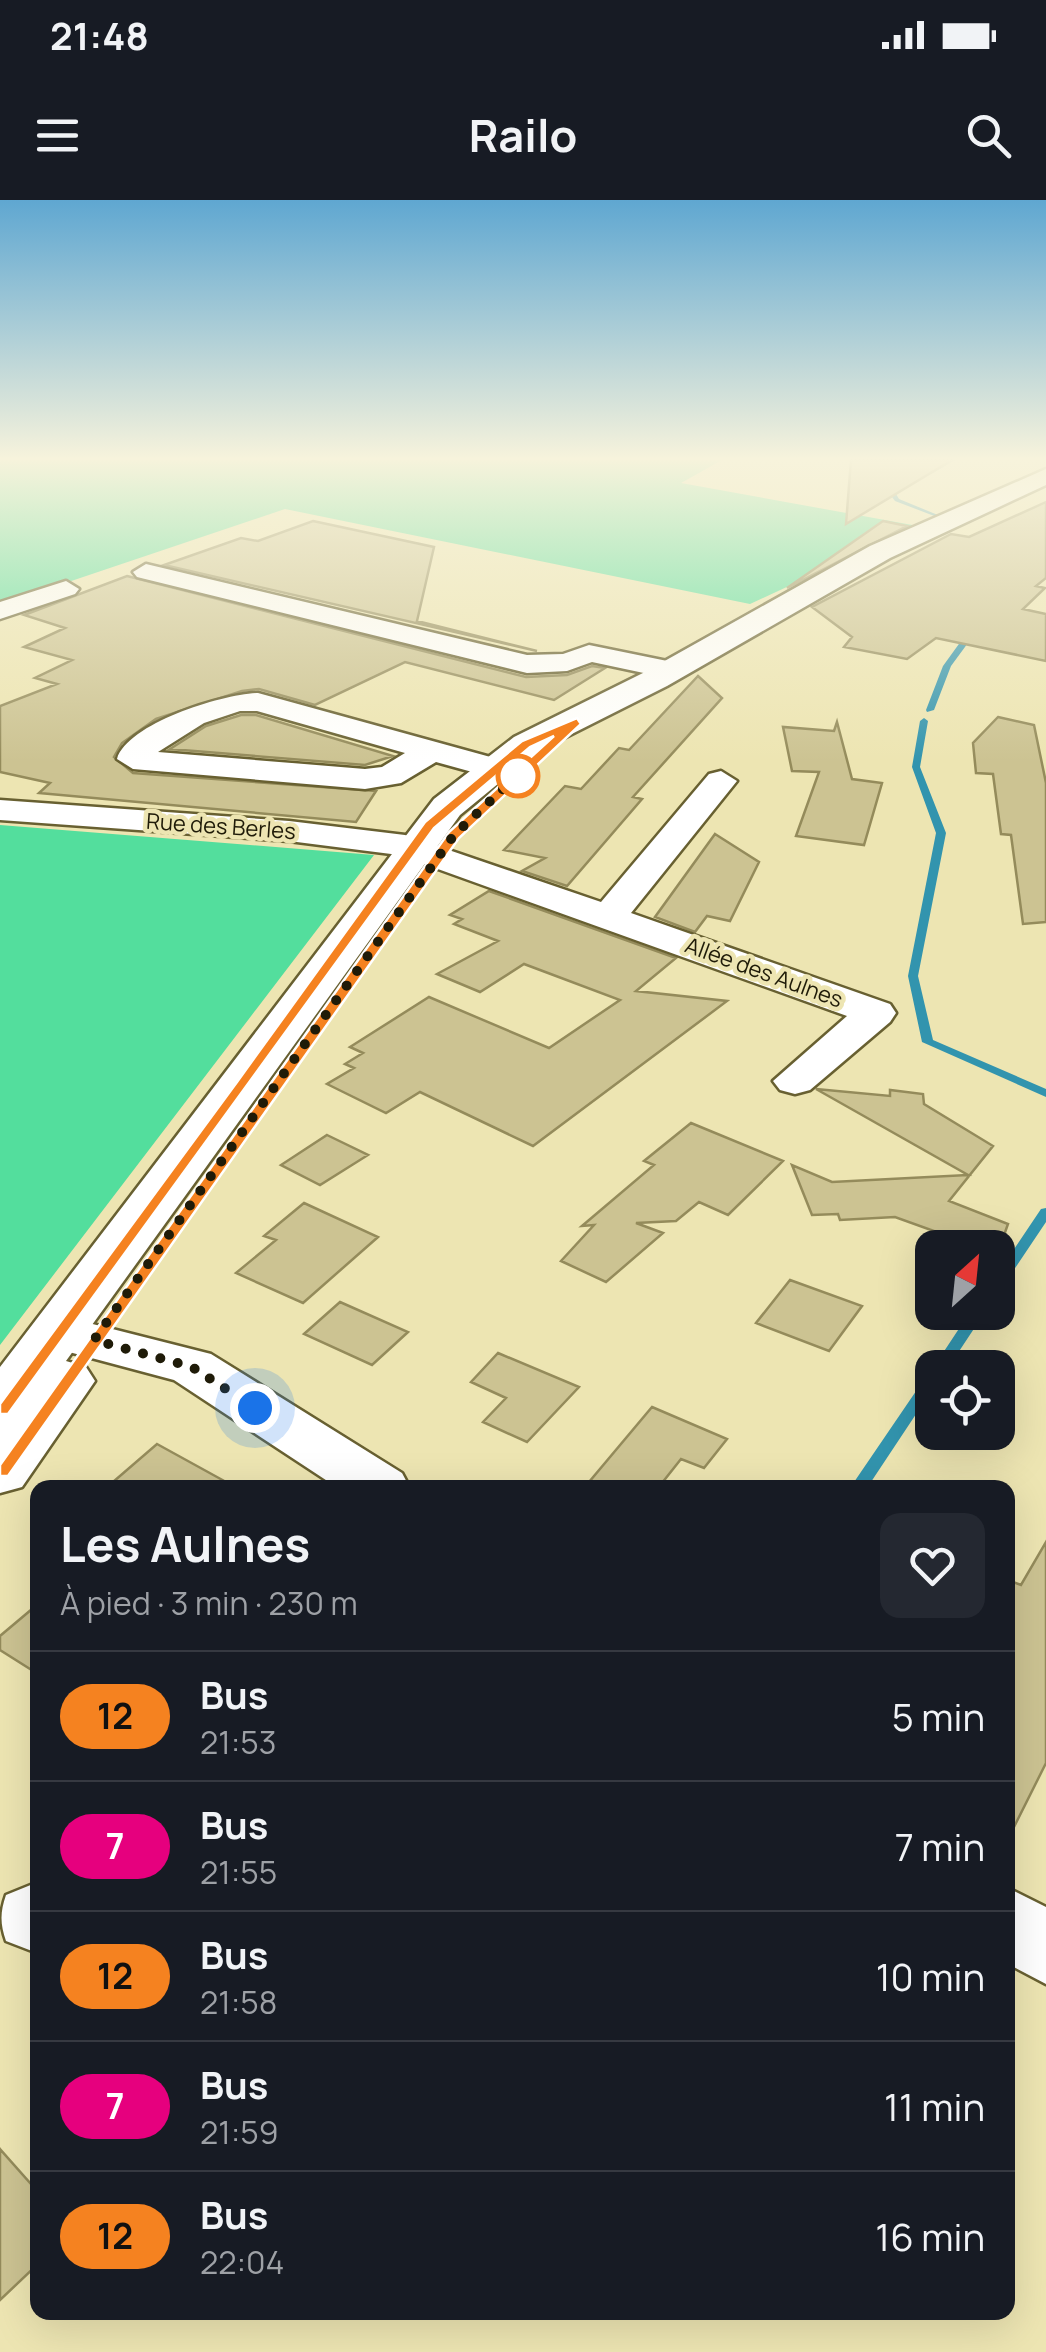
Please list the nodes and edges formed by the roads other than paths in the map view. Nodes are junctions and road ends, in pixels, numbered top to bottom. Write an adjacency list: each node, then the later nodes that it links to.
1 (865, 560): 5 (street)
2 (146, 572): 5 (street)
3 (66, 589): 4 (street)
4 (0, 611)
5 (672, 670): 6 (street)
6 (577, 722): 8 (street); 11 (street)
7 (428, 752): 7 (street); 8 (street)
8 (494, 768): 11 (street)
9 (720, 781): 12 (street)
10 (0, 810): 11 (street, Rue des Berles)
11 (427, 852): 12 (street, Allée des Aulnes); 14 (street)
12 (610, 916): 13 (street, Allée des Aulnes)
13 (795, 1081)
14 (76, 1336): 15 (street); 16 (street); 17 (street)
15 (0, 1409)
16 (0, 1470)
17 (369, 1480)
18 (1015, 1926): 19 (street)
19 (1046, 1950)

